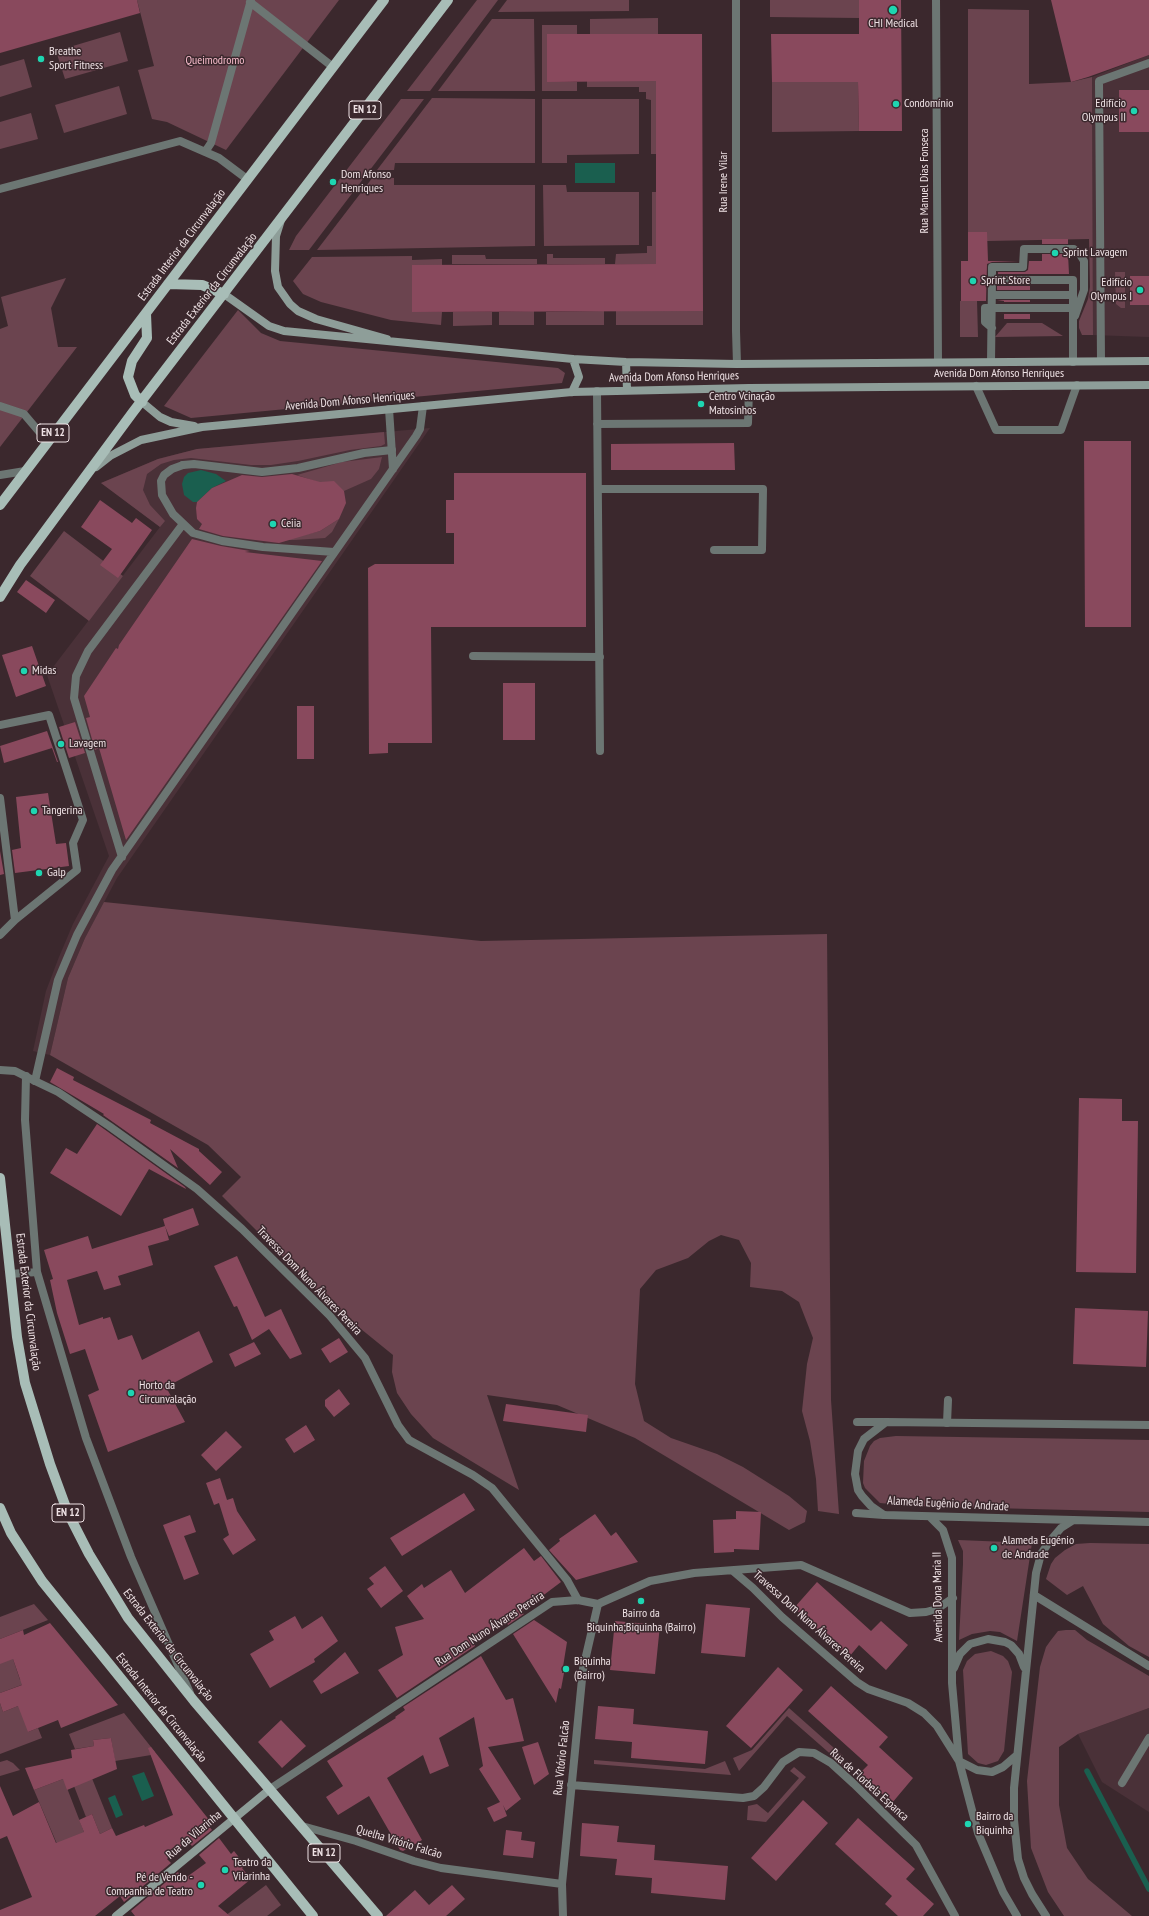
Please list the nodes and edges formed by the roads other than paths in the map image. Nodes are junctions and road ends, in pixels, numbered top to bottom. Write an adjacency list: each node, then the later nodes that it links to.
1 (384, 0): 7 (main road, Estrada Interior da Circunvalação / EN 12)
2 (448, 0): 11 (main road, Estrada Exterior da Circunvalação / EN 12)
3 (736, 0): 29 (street, Rua Irene Vilar)
4 (936, 0): 26 (street, Rua Manuel Dias Fonseca)
5 (251, 1): 7 (street); 8 (street)
6 (1149, 64): 23 (street)
7 (333, 67): 9 (main road, Estrada Interior da Circunvalação / EN 12)
8 (205, 152): 9 (street); 10 (street)
9 (247, 179): 13 (main road, Estrada Interior da Circunvalação / EN 12)
10 (0, 189)
11 (281, 219): 14 (main road, Estrada Exterior da Circunvalação / EN 12); 21 (main road)
12 (992, 280): 15 (street); 16 (street); 20 (street)
13 (168, 284): 14 (main road); 19 (main road, Estrada Interior da Circunvalação / EN 12)
14 (224, 294): 21 (main road, Avenida Dom Afonso Henriques); 37 (main road, Estrada Exterior da Circunvalação / EN 12)
15 (992, 295): 16 (street); 18 (street)
16 (1073, 295): 17 (street)
17 (1073, 308): 18 (street); 20 (street)
18 (992, 309): 27 (street)
19 (146, 314): 37 (main road); 43 (main road, Estrada Interior da Circunvalação / EN 12)
20 (1073, 320): 28 (street)
21 (409, 345): 22 (main road, Avenida Dom Afonso Henriques)
22 (573, 359): 25 (main road, Avenida Dom Afonso Henriques); 36 (main road)
23 (1101, 361): 24 (main road, Avenida Dom Afonso Henriques); 28 (main road, Avenida Dom Afonso Henriques)
24 (1149, 361)
25 (626, 362): 29 (main road, Avenida Dom Afonso Henriques); 34 (main road)
26 (938, 362): 27 (main road, Avenida Dom Afonso Henriques); 29 (main road, Avenida Dom Afonso Henriques)
27 (991, 362): 28 (main road, Avenida Dom Afonso Henriques)
28 (1072, 362)
29 (737, 364)
30 (976, 386): 31 (main road, Avenida Dom Afonso Henriques); 31 (street); 33 (main road, Avenida Dom Afonso Henriques)
31 (1077, 386): 32 (main road, Avenida Dom Afonso Henriques)
32 (1149, 386)
33 (749, 388): 34 (main road, Avenida Dom Afonso Henriques); 41 (street)
34 (627, 390): 35 (main road, Avenida Dom Afonso Henriques)
35 (597, 391): 36 (main road, Avenida Dom Afonso Henriques); 41 (street)
36 (572, 392): 39 (main road, Avenida Dom Afonso Henriques)
37 (142, 402): 42 (main road); 47 (main road, Estrada Exterior da Circunvalação / EN 12)
38 (0, 406): 43 (street)
39 (423, 406): 40 (main road, Avenida Dom Afonso Henriques); 45 (street)
40 (389, 409): 42 (main road, Avenida Dom Afonso Henriques); 44 (street)
41 (597, 424): 49 (street)
42 (202, 427): 47 (main road)
43 (47, 441): 46 (main road, Estrada Interior da Circunvalação / EN 12)
44 (392, 450): 45 (street); 51 (street)
45 (393, 469): 53 (street)
46 (25, 471): 48 (street); 50 (main road, Estrada Interior da Circunvalação / EN 12)
47 (89, 472): 54 (main road, Estrada Exterior da Circunvalação / EN 12)
48 (0, 475)
49 (598, 489): 52 (street); 56 (street)
50 (0, 505)
51 (183, 524): 53 (street); 60 (street)
52 (714, 550)
53 (334, 552): 60 (street)
54 (0, 597)
55 (474, 656): 56 (street)
56 (600, 657): 58 (street)
57 (0, 725): 61 (street)
58 (600, 751)
59 (0, 798): 61 (street)
60 (122, 857): 65 (street)
61 (15, 920): 62 (street)
62 (0, 935)
63 (0, 1070): 64 (street, Travessa Dom Nuno Álvares Pereira)
64 (26, 1076): 65 (street, Travessa Dom Nuno Álvares Pereira); 67 (street)
65 (35, 1081): 83 (street, Travessa Dom Nuno Álvares Pereira)
66 (0, 1178): 68 (main road, Estrada Exterior da Circunvalação / EN 12)
67 (37, 1272): 68 (street); 88 (street)
68 (10, 1274): 88 (main road, Estrada Exterior da Circunvalação / EN 12)
69 (948, 1400): 72 (street)
70 (857, 1422): 71 (street)
71 (886, 1422): 72 (street); 76 (street, Alameda Eugênio de Andrade)
72 (947, 1423): 73 (street)
73 (1149, 1425)
74 (0, 1508): 95 (main road, Estrada Interior da Circunvalação)
75 (856, 1512): 76 (street)
76 (884, 1514): 77 (street, Alameda Eugênio de Andrade)
77 (930, 1517): 78 (street, Alameda Eugênio de Andrade); 82 (street, Avenida Dona Maria II)
78 (1080, 1521): 79 (street, Alameda Eugênio de Andrade); 81 (street, Avenida Dona Maria II)
79 (1149, 1522)
80 (733, 1571): 82 (street); 84 (street); 91 (street, Travessa Dom Nuno Álvares Pereira)
81 (1034, 1595): 85 (street); 86 (street, Avenida Dona Maria II)
82 (953, 1598): 87 (street, Avenida Dona Maria II)
83 (578, 1600): 84 (street, Rua Dom Nuno Álvares Pereira); 94 (street, Rua Dom Nuno Álvares Pereira)
84 (598, 1604): 93 (street, Rua Vitório Falcão)
85 (1149, 1666)
86 (1025, 1669): 87 (street, Avenida Dona Maria II); 90 (street, Avenida Dona Maria II)
87 (952, 1683): 91 (street, Avenida Dona Maria II)
88 (194, 1702): 94 (main road, Estrada Exterior da Circunvalação / EN 12)
89 (1149, 1738): 92 (street)
90 (1017, 1755): 91 (street); 104 (street, Avenida Dona Maria II)
91 (959, 1761): 103 (street, Avenida Dona Maria II)
92 (1122, 1783)
93 (571, 1785): 97 (street, Rua Vitório Falcão); 102 (street, Rua de Florbela Espanca)
94 (270, 1789): 95 (main road, Rua da Vilarinha); 96 (main road, Estrada Exterior da Circunvalação / EN 12)
95 (232, 1818): 98 (main road, Rua da Vilarinha); 99 (main road, Estrada Interior da Circunvalação)
96 (302, 1826): 97 (street, Quelha Vitório Falcão); 100 (main road, Estrada Exterior da Circunvalação / EN 12)
97 (562, 1884): 101 (street, Rua Vitório Falcão)
98 (116, 1916)
99 (313, 1916)
100 (378, 1916)
101 (563, 1916)
102 (955, 1916)
103 (1017, 1916)
104 (1046, 1916)

